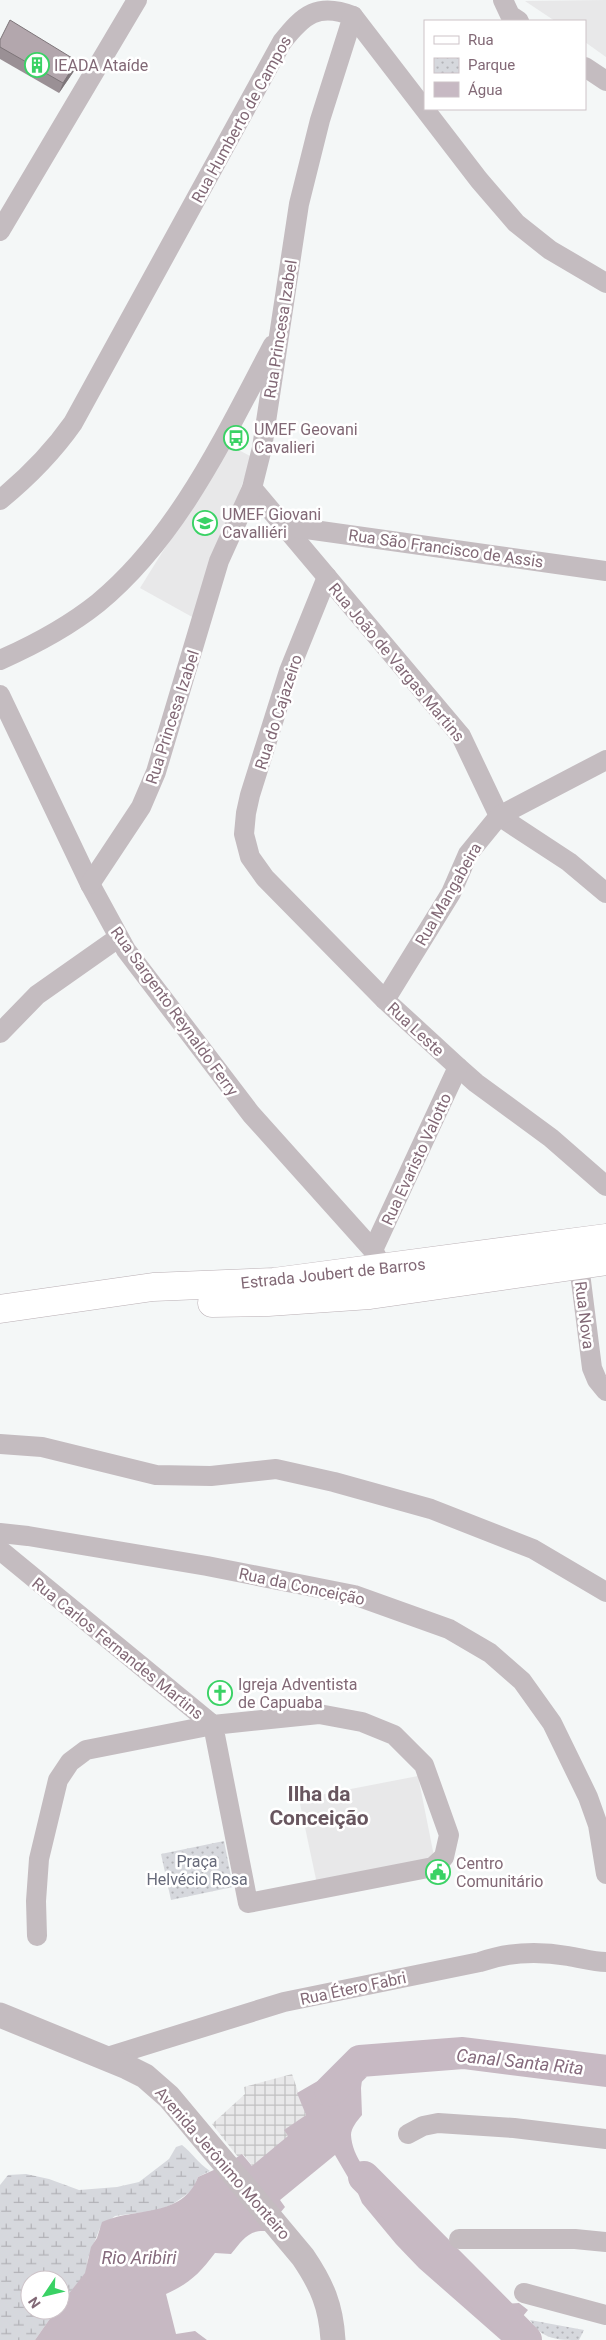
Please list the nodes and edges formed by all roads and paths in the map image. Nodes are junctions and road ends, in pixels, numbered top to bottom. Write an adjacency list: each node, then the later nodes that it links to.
1 (137, 0): 9 (street)
2 (503, 0): 4 (street)
3 (353, 16): 7 (street); 11 (street, Rua Princesa Izabel); 13 (street, Rua Humberto de Campos)
4 (518, 20)
5 (586, 68): 6 (street)
6 (606, 81)
7 (424, 108)
8 (425, 110): 10 (street)
9 (0, 231)
10 (606, 283)
11 (281, 330): 12 (street, Rua Princesa Izabel); 17 (street)
12 (252, 488): 14 (street, Rua João de Vargas Martins); 22 (street, Rua Princesa Izabel)
13 (0, 500)
14 (285, 526): 15 (street, Rua São Francisco de Assis); 16 (street, Rua João de Vargas Martins)
15 (606, 571)
16 (327, 578): 20 (street, Rua João de Vargas Martins); 21 (street, Rua do Cajazeiro)
17 (0, 660)
18 (0, 694): 22 (street, Rua Sargento Reynaldo Ferry)
19 (606, 760): 20 (street, Rua Mangabeira)
20 (499, 816): 23 (street); 25 (street, Rua Mangabeira)
21 (248, 850): 25 (street, Rua Leste)
22 (90, 884): 24 (street, Rua Sargento Reynaldo Ferry)
23 (606, 893)
24 (118, 938): 26 (street); 30 (street, Rua Sargento Reynaldo Ferry)
25 (385, 1000): 27 (street, Rua Leste)
26 (0, 1033)
27 (458, 1067): 28 (street, Rua Leste); 30 (street, Rua Evaristo Valotto)
28 (606, 1186)
29 (606, 1238): 30 (main road, Estrada Joubert de Barros)
30 (378, 1260): 33 (main road, Estrada Joubert de Barros)
31 (606, 1261): 32 (main road, Estrada Joubert de Barros)
32 (579, 1264): 34 (main road, Estrada Joubert de Barros); 35 (street, Rua Nova)
33 (0, 1309)
34 (0, 1326)
35 (606, 1391)
36 (0, 1444): 39 (street)
37 (0, 1533): 41 (street, Rua da Conceição)
38 (0, 1550): 40 (street, Rua Carlos Fernandes Martins)
39 (606, 1592)
40 (213, 1725): 40 (street, Rua Carlos Fernandes Martins); 42 (street)
41 (606, 1874)
42 (37, 1936)
43 (606, 1962): 45 (street, Rua Étero Fabri)
44 (0, 2015): 45 (street, Avenida Jerônimo Monteiro)
45 (104, 2058): 52 (street, Avenida Jerônimo Monteiro)
46 (408, 2134): 47 (street)
47 (606, 2139)
48 (459, 2239): 49 (street)
49 (606, 2242)
50 (524, 2293): 51 (street)
51 (606, 2315)
52 (333, 2340)

